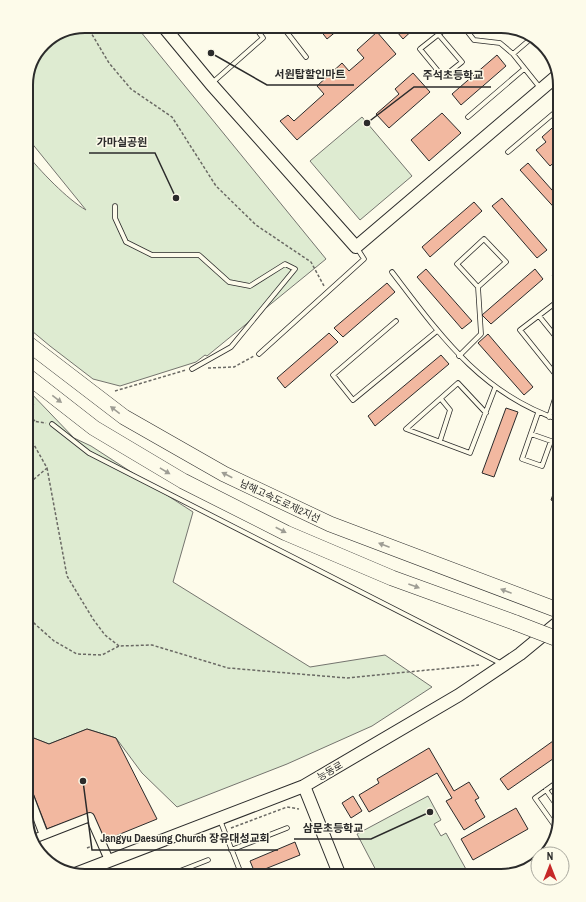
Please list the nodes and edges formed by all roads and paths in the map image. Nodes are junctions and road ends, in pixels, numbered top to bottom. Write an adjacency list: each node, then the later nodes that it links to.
1 (91, 33): 21 (path)
2 (169, 33): 12 (street)
3 (259, 33): 12 (lane)
4 (287, 33): 9 (lane)
5 (469, 33): 8 (lane)
6 (439, 35): 6 (lane)
7 (528, 41): 8 (lane)
8 (514, 54): 10 (lane)
9 (306, 57)
10 (524, 69): 13 (lane); 15 (lane)
11 (552, 80): 13 (street)
12 (211, 84): 18 (street)
13 (542, 89): 18 (street)
14 (553, 114): 16 (lane)
15 (468, 118)
16 (508, 152)
17 (115, 206): 30 (lane)
18 (356, 247): 21 (lane)
19 (392, 272): 25 (lane)
20 (478, 288): 20 (lane); 29 (lane)
21 (327, 292): 28 (lane)
22 (553, 305): 23 (lane)
23 (539, 316): 26 (lane); 31 (lane)
24 (396, 321): 25 (lane)
25 (437, 331): 29 (lane)
26 (553, 333)
27 (33, 347): 49 (highway, 남해고속도로제2지선, one-way to 27)
28 (259, 354): 30 (path)
29 (459, 356): 33 (lane)
30 (192, 368): 34 (path)
31 (553, 371)
32 (33, 380): 52 (highway, one-way to 52, bridge)
33 (495, 388): 37 (lane); 38 (lane)
34 (115, 391)
35 (441, 398): 38 (lane); 45 (lane); 45 (lane)
36 (553, 405): 39 (lane)
37 (538, 413): 39 (lane); 44 (lane)
38 (486, 414): 45 (lane)
39 (549, 417): 40 (lane)
40 (553, 418)
41 (33, 419): 42 (path)
42 (36, 421)
43 (52, 424): 55 (lane)
44 (531, 434): 44 (lane)
45 (440, 441)
46 (33, 443): 47 (path)
47 (47, 468): 48 (path); 53 (path)
48 (33, 480)
49 (553, 608)
50 (33, 622): 53 (path)
51 (553, 627): 55 (street, 능동로)
52 (553, 637)
53 (119, 646): 54 (path)
54 (480, 665)
55 (504, 665): 57 (street, 능동로)
56 (553, 785): 58 (lane)
57 (304, 786): 62 (street, 능동로); 74 (street)
58 (546, 790): 59 (lane); 63 (lane)
59 (553, 800)
60 (33, 806): 66 (street)
61 (299, 809): 65 (path)
62 (219, 818): 65 (lane); 69 (street, 능동로)
63 (553, 825)
64 (287, 828): 68 (lane)
65 (224, 830): 68 (lane)
66 (44, 835): 67 (street); 69 (street)
67 (37, 838)
68 (231, 850): 73 (lane)
69 (109, 860): 71 (street, 능동로)
70 (208, 860): 72 (lane)
71 (87, 869)
72 (185, 869)
73 (239, 869)
74 (337, 869)

